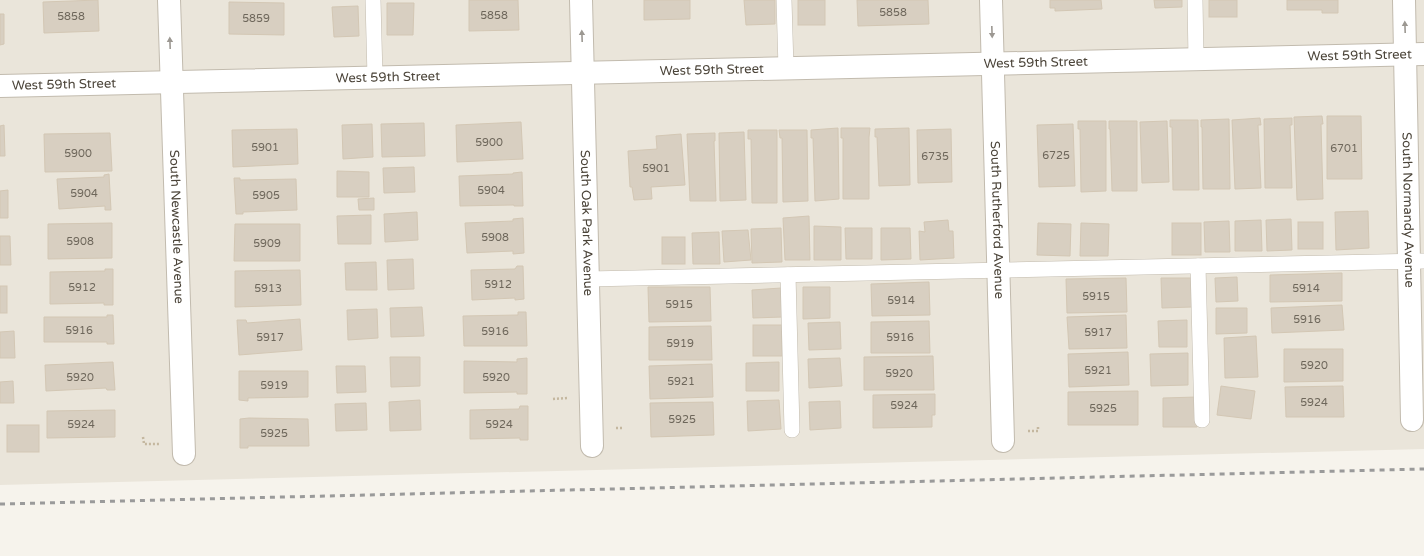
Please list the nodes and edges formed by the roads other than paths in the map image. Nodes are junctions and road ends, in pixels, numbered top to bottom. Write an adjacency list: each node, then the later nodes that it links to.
1 (169, 0): 14 (street, South Newcastle Avenue, one-way to 1)
2 (373, 0): 13 (lane)
3 (581, 0): 12 (street, South Oak Park Avenue, one-way to 3)
4 (784, 0): 11 (lane)
5 (991, 0): 10 (street, South Rutherford Avenue, one-way to 10)
6 (1195, 0): 9 (lane)
7 (1404, 0): 8 (street, South Normandy Avenue, one-way to 7)
8 (1415, 54): 9 (street, West 59th Street); 16 (street, South Normandy Avenue)
9 (1196, 59): 10 (street, West 59th Street)
10 (993, 64): 11 (street, West 59th Street); 18 (street, South Rutherford Avenue)
11 (786, 68): 12 (street, West 59th Street)
12 (583, 73): 13 (street, West 59th Street); 20 (street, South Oak Park Avenue)
13 (375, 77): 14 (street, West 59th Street)
14 (171, 82): 15 (street, West 59th Street); 26 (street, South Newcastle Avenue)
15 (0, 86)
16 (1416, 262): 17 (lane); 22 (street, South Normandy Avenue)
17 (1198, 266): 18 (lane); 21 (lane)
18 (999, 270): 19 (lane); 24 (street, South Rutherford Avenue)
19 (788, 275): 20 (lane); 23 (lane)
20 (588, 279): 25 (street, South Oak Park Avenue)
21 (1202, 420)
22 (1412, 420)
23 (792, 430)
24 (1003, 441)
25 (592, 446)
26 (184, 454)

